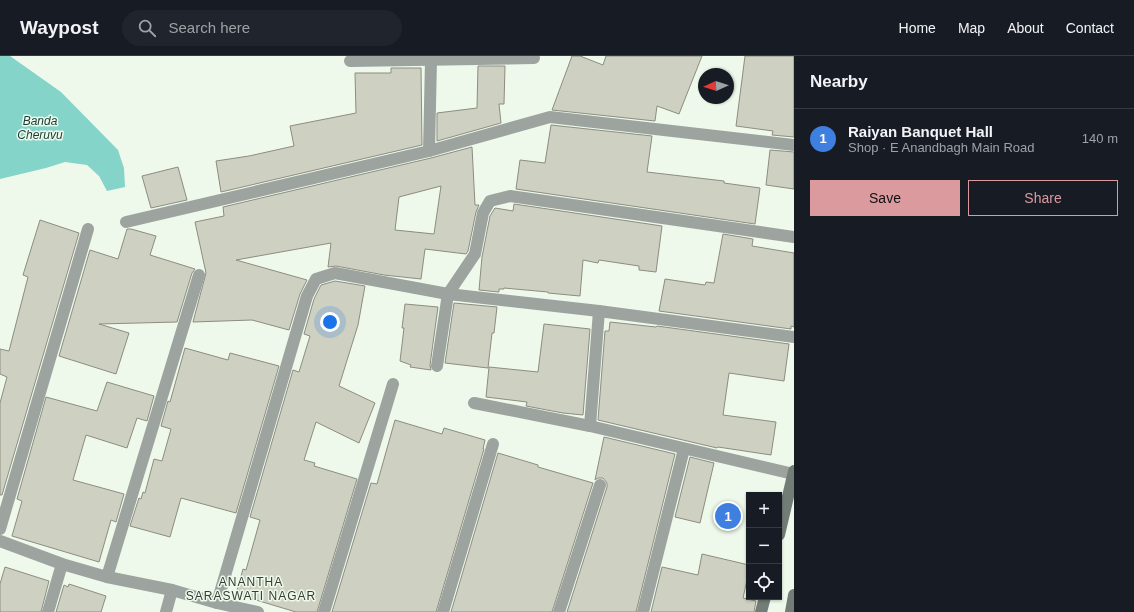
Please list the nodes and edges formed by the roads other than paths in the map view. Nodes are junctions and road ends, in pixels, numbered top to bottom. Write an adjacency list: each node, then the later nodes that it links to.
1 (534, 58): 2 (street)
2 (431, 60): 3 (street); 5 (street)
3 (350, 61)
4 (794, 145): 5 (street)
5 (429, 151): 6 (street)
6 (126, 222)
7 (88, 229): 22 (street)
8 (794, 237): 10 (street)
9 (199, 275): 26 (street)
10 (448, 294): 11 (street); 13 (street); 30 (street)
11 (599, 311): 12 (street); 16 (street)
12 (794, 337)
13 (437, 366)
14 (393, 384): 34 (street)
15 (474, 403): 16 (street)
16 (590, 426): 18 (street)
17 (493, 444): 35 (street)
18 (684, 449): 19 (street); 37 (street)
19 (794, 472): 21 (street)
20 (600, 485): 36 (street)
21 (790, 504): 23 (street)
22 (0, 528)
23 (781, 528)
24 (0, 541): 25 (street)
25 (62, 564): 26 (street); 31 (street)
26 (107, 577): 27 (street)
27 (172, 590): 30 (street); 32 (street)
28 (794, 595): 39 (street)
29 (764, 600): 38 (street)
30 (217, 603): 33 (street)
31 (48, 612)
32 (166, 612)
33 (258, 612)
34 (324, 612)
35 (443, 612)
36 (559, 612)
37 (643, 612)
38 (761, 612)
39 (791, 612)

